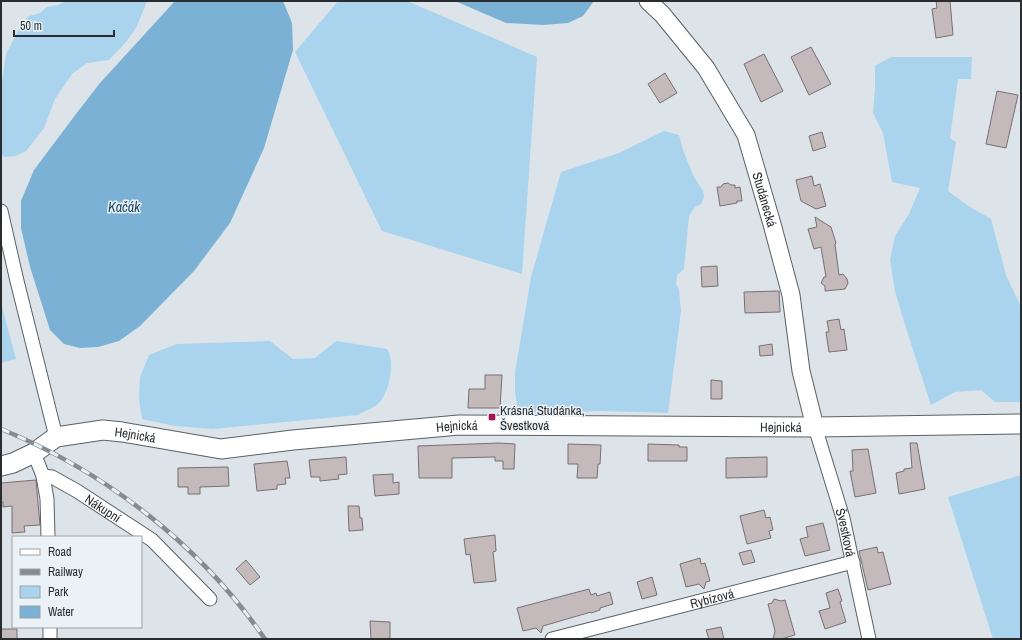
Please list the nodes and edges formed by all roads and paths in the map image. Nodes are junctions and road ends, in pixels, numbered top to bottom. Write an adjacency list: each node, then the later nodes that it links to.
1 (648, 1): 4 (street, Studánecká)
2 (1, 211): 5 (street)
3 (1021, 424): 4 (main road, Hejnická)
4 (815, 427): 5 (main road, Hejnická); 10 (street, Švestková)
5 (56, 437): 6 (main road, Hejnická)
6 (34, 453): 7 (main road, Hejnická); 8 (street)
7 (1, 466)
8 (43, 476): 9 (street); 11 (street, Nákupní)
9 (48, 536)
10 (853, 562): 13 (street, Rybízová); 16 (street, Švestková)
11 (210, 599)
12 (50, 628): 14 (street)
13 (571, 637): 15 (street, Rybízová)
14 (50, 639)
15 (552, 639)
16 (869, 639)

